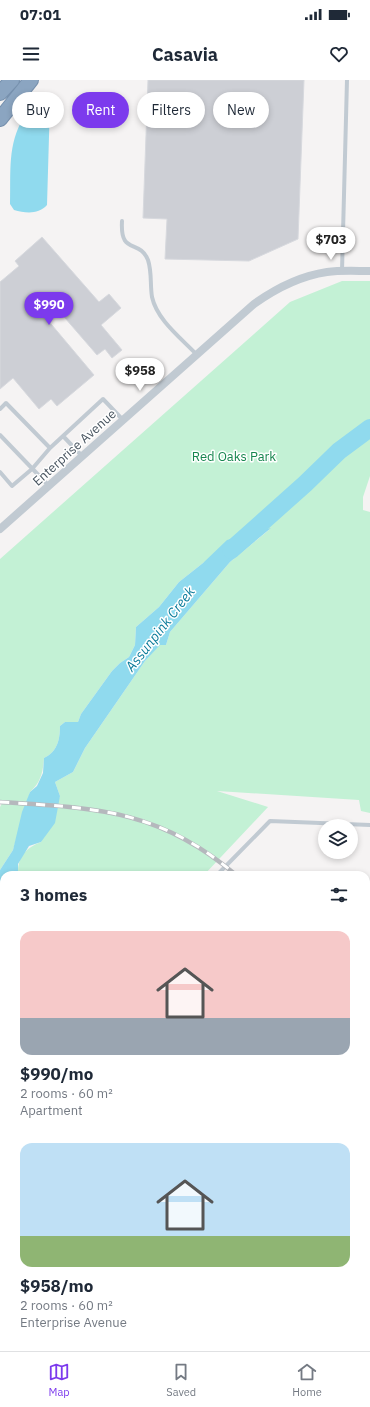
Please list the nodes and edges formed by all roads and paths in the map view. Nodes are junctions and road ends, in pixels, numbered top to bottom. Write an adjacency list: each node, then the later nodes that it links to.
1 (12, 80): 4 (highway)
2 (31, 80): 5 (highway)
3 (347, 80): 7 (lane)
4 (0, 94)
5 (0, 118)
6 (122, 221): 9 (lane)
7 (342, 271): 8 (street, Enterprise Avenue); 9 (street, Enterprise Avenue)
8 (370, 271)
9 (197, 355): 11 (street, Enterprise Avenue)
10 (0, 409): 14 (lane)
11 (123, 420): 13 (lane); 15 (street, Enterprise Avenue)
12 (0, 435): 16 (lane)
13 (63, 436): 14 (lane); 15 (lane)
14 (50, 448): 16 (lane)
15 (82, 456): 18 (street, Enterprise Avenue)
16 (32, 469): 17 (lane); 18 (lane)
17 (0, 472)
18 (48, 486): 19 (street, Enterprise Avenue)
19 (0, 529)
20 (370, 824): 21 (lane)
21 (221, 871)

